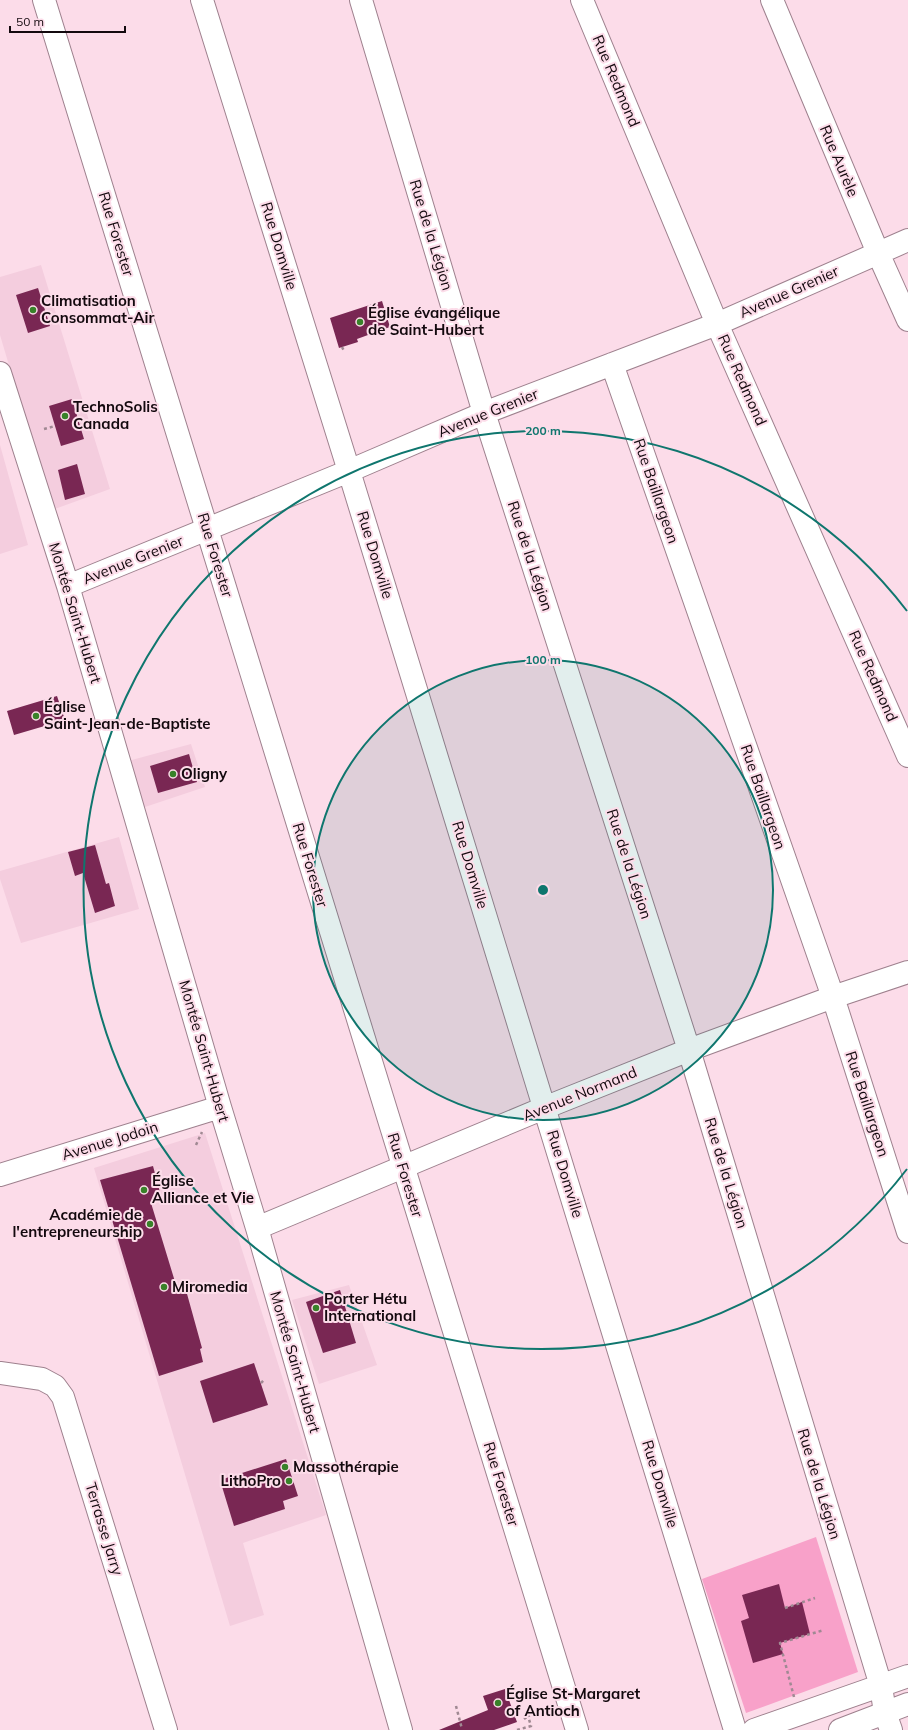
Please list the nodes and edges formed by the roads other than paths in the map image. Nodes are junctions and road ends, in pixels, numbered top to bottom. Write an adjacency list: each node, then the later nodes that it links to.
1 (44, 0): 14 (street, Rue Forester)
2 (202, 0): 13 (street, Rue Domville)
3 (361, 0): 12 (street, Rue de la Légion)
4 (582, 0): 9 (street, Rue Redmond)
5 (772, 0): 7 (street, Rue Aurèle)
6 (908, 240): 7 (street, Avenue Grenier)
7 (878, 254): 8 (street, Rue Aurèle); 9 (street, Avenue Grenier)
8 (908, 320)
9 (717, 324): 10 (street, Avenue Grenier); 16 (street, Rue Redmond)
10 (612, 364): 12 (street, Avenue Grenier); 18 (street, Rue Baillargeon)
11 (0, 374): 15 (street, Montée Saint-Hubert)
12 (484, 413): 13 (street, Avenue Grenier); 19 (street, Rue de la Légion)
13 (349, 472): 14 (street, Avenue Grenier); 21 (street, Rue Domville)
14 (207, 530): 15 (street, Avenue Grenier); 22 (street, Rue Forester)
15 (68, 586): 20 (street, Montée Saint-Hubert)
16 (908, 756)
17 (908, 972): 18 (street, Avenue Normand)
18 (833, 997): 19 (street, Avenue Normand); 25 (street, Rue Baillargeon)
19 (689, 1050): 21 (street, Avenue Normand); 28 (street, Rue de la Légion)
20 (220, 1107): 23 (street, Avenue Jodoin); 24 (street, Montée Saint-Hubert)
21 (544, 1108): 22 (street, Avenue Normand); 34 (street, Rue Domville)
22 (403, 1168): 24 (street, Avenue Normand); 33 (street, Rue Forester)
23 (0, 1175)
24 (257, 1228): 32 (street, Montée Saint-Hubert)
25 (908, 1232)
26 (0, 1373): 31 (street, Terrasse Jarry)
27 (908, 1676): 28 (street)
28 (881, 1686): 30 (street, Rue de la Légion); 35 (street)
29 (908, 1704): 30 (street)
30 (888, 1721): 36 (street)
31 (166, 1730)
32 (400, 1730)
33 (577, 1730)
34 (735, 1730)
35 (754, 1730)
36 (840, 1730)

